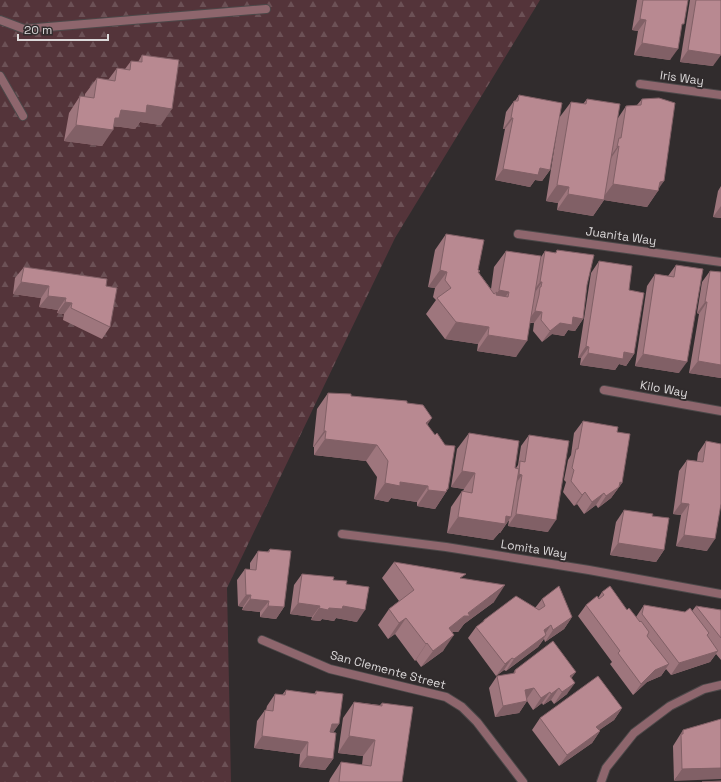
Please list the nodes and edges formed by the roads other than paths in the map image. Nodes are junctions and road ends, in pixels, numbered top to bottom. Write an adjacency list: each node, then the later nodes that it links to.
1 (266, 9): 2 (street)
2 (0, 20)
3 (0, 76): 6 (street)
4 (640, 84): 5 (street, Iris Way)
5 (721, 95)
6 (23, 116)
7 (518, 234): 8 (street, Juanita Way)
8 (721, 262)
9 (604, 390): 10 (street, Kilo Way)
10 (721, 411)
11 (342, 534): 12 (street, Lomita Way)
12 (721, 594)
13 (262, 640): 15 (street, San Clemente Street)
14 (721, 685): 16 (street)
15 (523, 782)
16 (601, 782)

